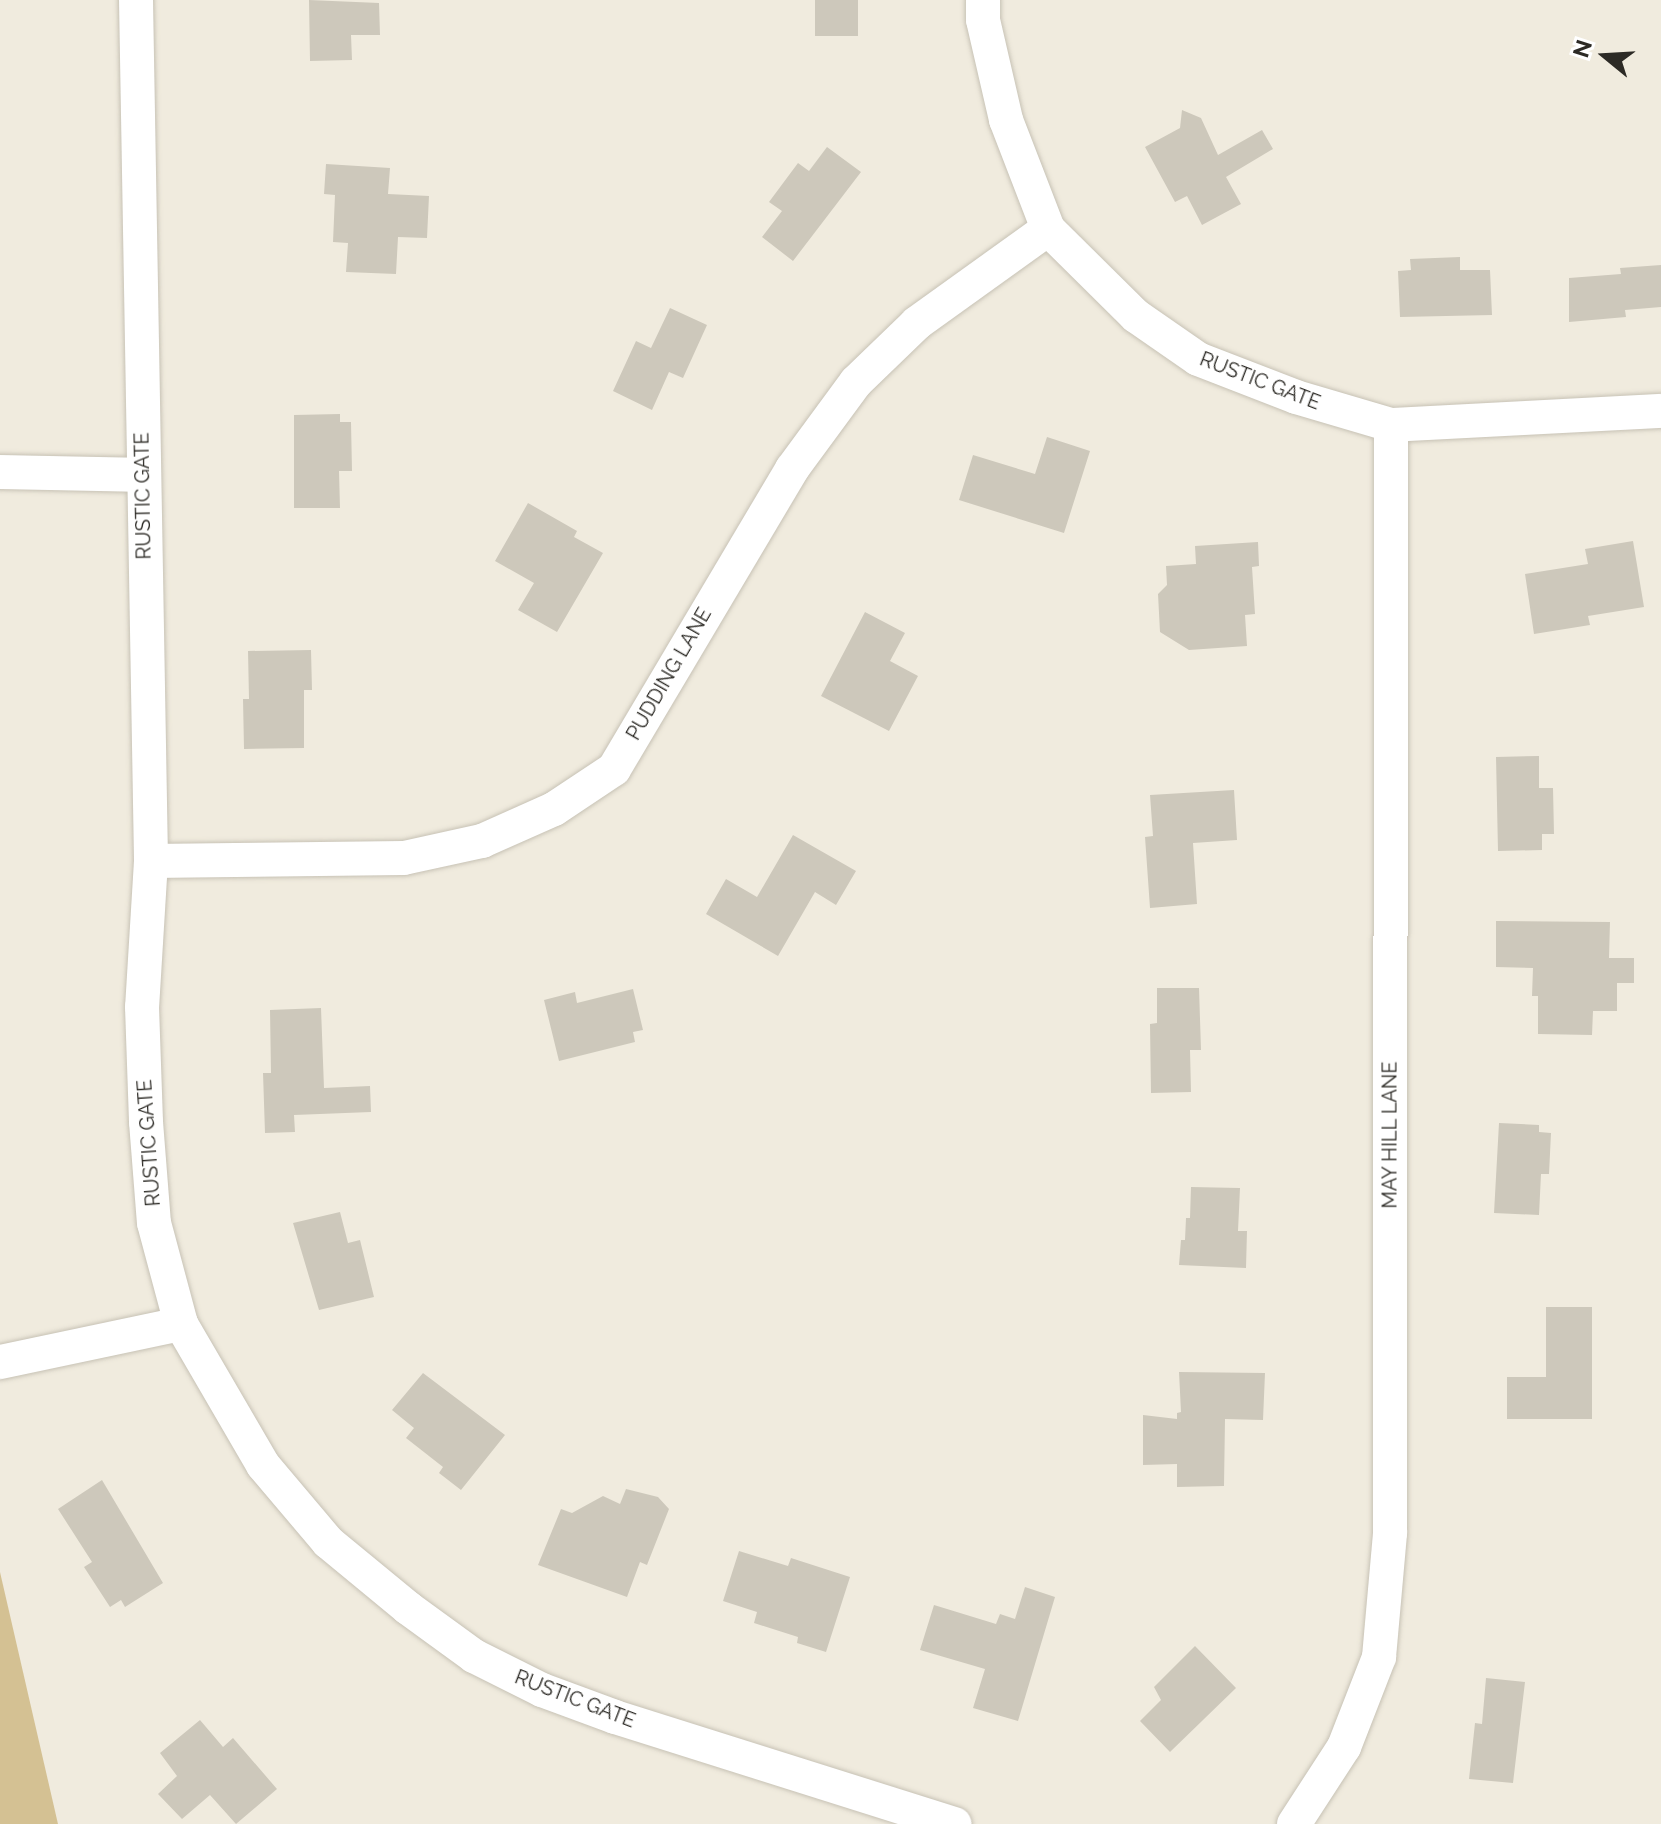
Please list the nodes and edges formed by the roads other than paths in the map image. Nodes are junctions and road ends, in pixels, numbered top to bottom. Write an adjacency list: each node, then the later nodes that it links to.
1 (136, 0): 7 (street, RUSTIC GATE)
2 (983, 0): 3 (street, RUSTIC GATE)
3 (1048, 229): 5 (street, RUSTIC GATE); 8 (street, PUDDING LANE)
4 (1661, 411): 5 (street, RUSTIC GATE)
5 (1391, 425): 12 (street, MAY HILL LANE)
6 (0, 472): 7 (street)
7 (143, 475): 8 (street, RUSTIC GATE)
8 (151, 861): 9 (street, RUSTIC GATE)
9 (181, 1324): 10 (street); 11 (street, RUSTIC GATE)
10 (0, 1362)
11 (955, 1824)
12 (1294, 1824)

